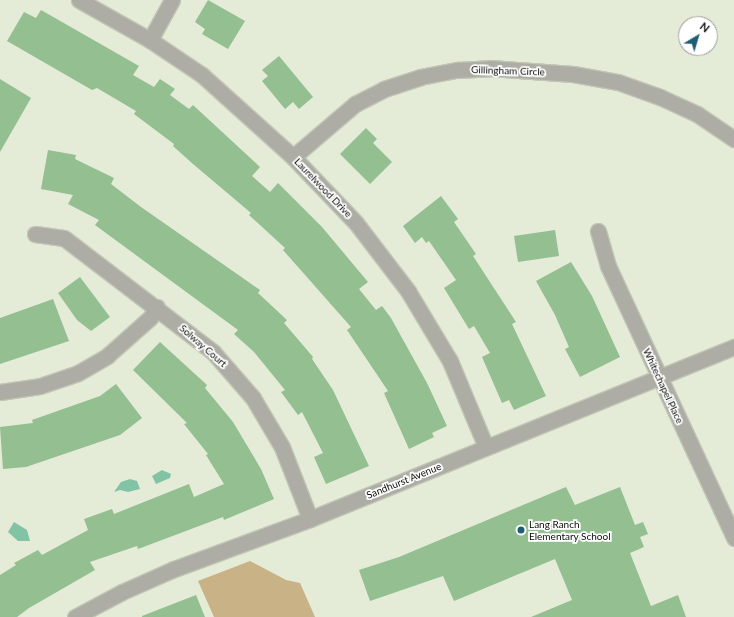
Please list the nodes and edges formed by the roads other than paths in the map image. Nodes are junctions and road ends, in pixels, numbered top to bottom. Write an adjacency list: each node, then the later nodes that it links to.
1 (79, 0): 3 (street, Laurelwood Drive)
2 (172, 0): 3 (street)
3 (150, 40): 5 (street, Laurelwood Drive)
4 (734, 139): 5 (street, Gillingham Circle)
5 (293, 157): 12 (street, Laurelwood Drive)
6 (598, 231): 10 (street, Whitechapel Place)
7 (35, 234): 8 (street, Solway Court)
8 (157, 307): 11 (street); 13 (street, Solway Court)
9 (734, 347): 10 (street, Sandhurst Avenue)
10 (658, 377): 12 (street, Sandhurst Avenue); 14 (street, Whitechapel Place)
11 (0, 392)
12 (486, 447): 13 (street, Sandhurst Avenue)
13 (310, 519): 15 (street, Sandhurst Avenue)
14 (734, 538)
15 (75, 617)

